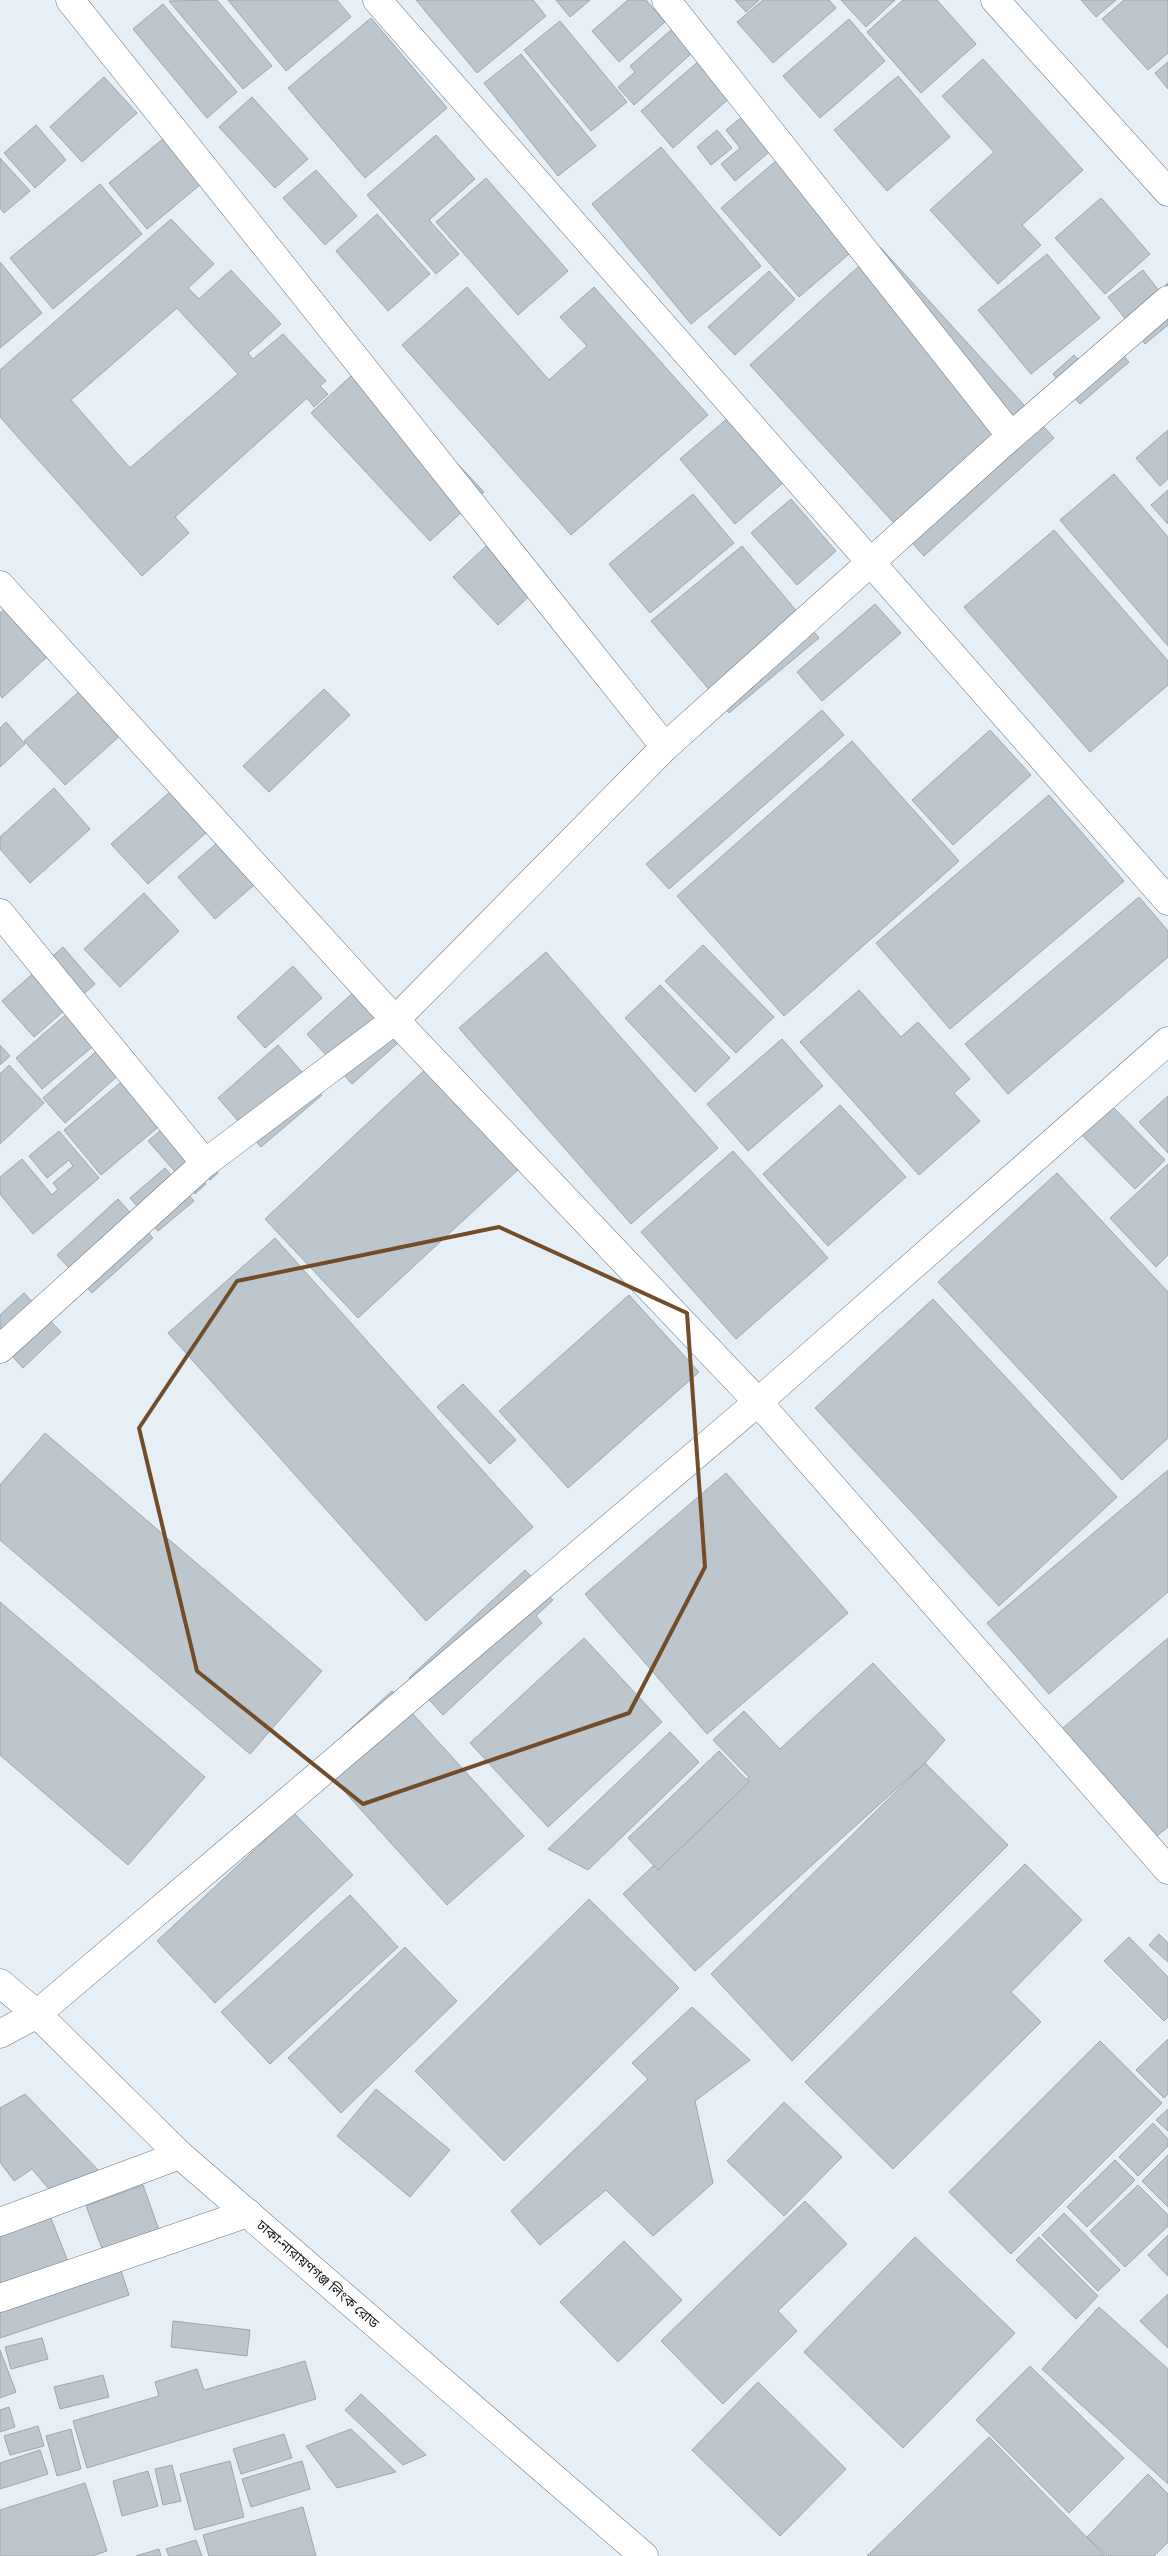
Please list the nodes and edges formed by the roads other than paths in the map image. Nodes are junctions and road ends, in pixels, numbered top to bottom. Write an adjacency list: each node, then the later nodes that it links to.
1 (70, 0): 10 (main road)
2 (377, 0): 8 (main road)
3 (666, 0): 7 (main road)
4 (995, 0): 5 (main road)
5 (1168, 192)
6 (1168, 300): 7 (main road)
7 (1011, 436): 8 (main road)
8 (871, 562): 10 (main road); 11 (main road)
9 (0, 584): 13 (main road)
10 (666, 747): 13 (main road)
11 (1168, 900)
12 (0, 913): 15 (main road)
13 (395, 1020): 15 (main road); 17 (main road)
14 (1168, 1041): 17 (main road)
15 (204, 1163): 16 (main road)
16 (5, 1335)
17 (758, 1402): 18 (main road); 20 (main road)
18 (1168, 1870)
19 (0, 1983): 20 (main road, ঢাকা-নারায়ণগঞ্জ লিংক রোড)
20 (37, 2014): 21 (main road); 22 (main road, ঢাকা-নারায়ণগঞ্জ লিংক রোড)
21 (0, 2034)
22 (180, 2155): 23 (main road, ঢাকা-নারায়ণগঞ্জ লিংক রোড); 24 (main road)
23 (248, 2213): 25 (main road); 26 (main road, ঢাকা-নারায়ণগঞ্জ লিংক রোড)
24 (0, 2222)
25 (0, 2298)
26 (644, 2556)

